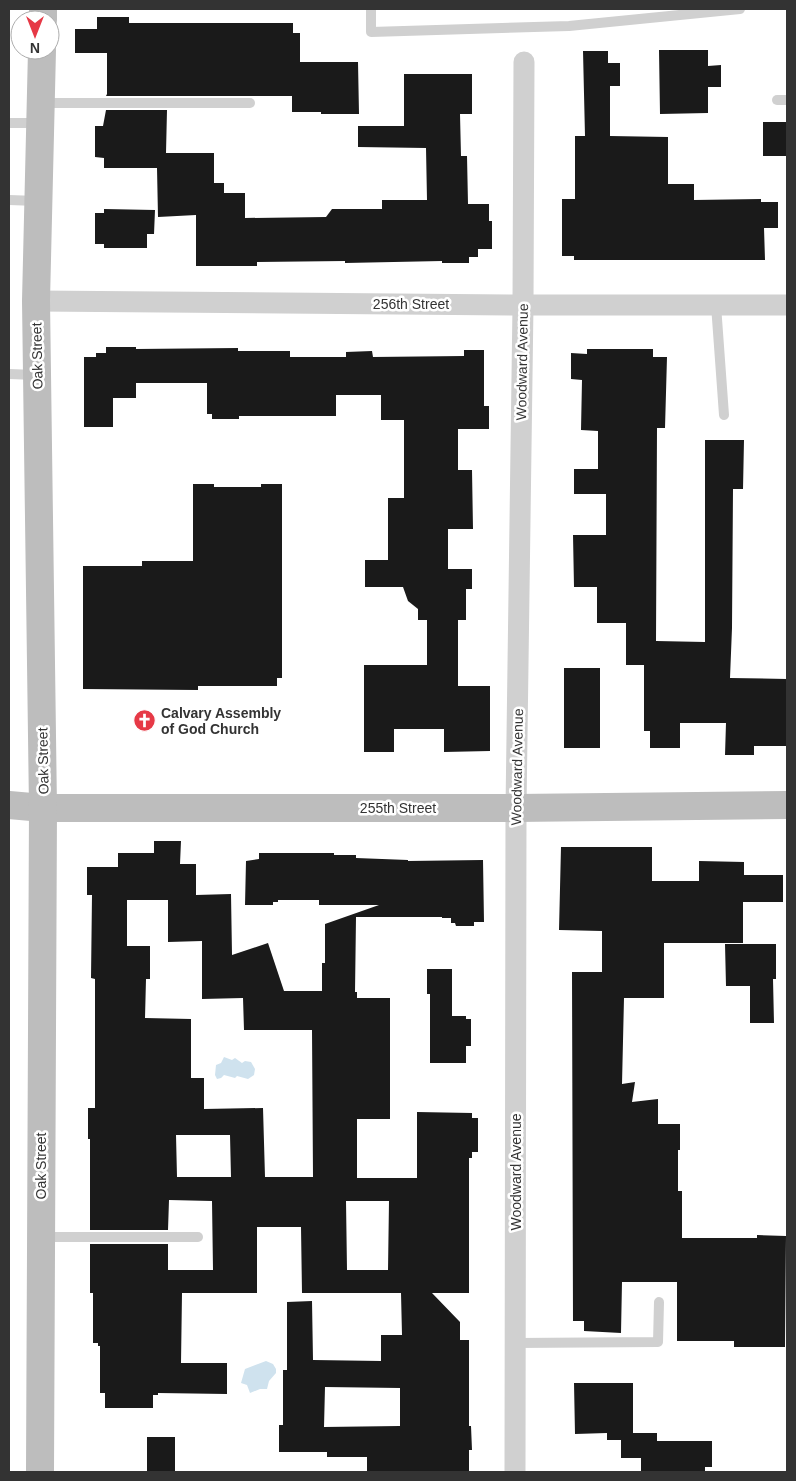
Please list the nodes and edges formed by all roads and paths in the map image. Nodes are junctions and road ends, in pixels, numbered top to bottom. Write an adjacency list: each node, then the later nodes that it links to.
1 (371, 9): 2 (lane)
2 (740, 9)
3 (42, 60): 6 (street, Oak Street)
4 (524, 62): 11 (street, Woodward Avenue)
5 (250, 103): 6 (lane)
6 (41, 113): 7 (lane); 9 (street, Oak Street)
7 (9, 122)
8 (9, 200): 9 (lane)
9 (38, 201): 10 (street, Oak Street)
10 (36, 302): 11 (street, 256th Street); 15 (street, Oak Street)
11 (523, 305): 12 (street, 256th Street); 20 (street, Woodward Avenue)
12 (716, 305): 13 (street, 256th Street); 16 (lane)
13 (787, 305)
14 (9, 374): 15 (lane)
15 (37, 375): 19 (street, Oak Street)
16 (724, 416)
17 (9, 805): 19 (street, 255th Street)
18 (787, 805): 20 (street, 255th Street)
19 (43, 808): 20 (street, 255th Street); 21 (street, Oak Street)
20 (516, 808): 24 (street, Woodward Avenue)
21 (41, 1237): 22 (lane); 25 (street, Oak Street)
22 (198, 1237)
23 (659, 1302): 24 (lane)
24 (516, 1343): 26 (street, Woodward Avenue)
25 (40, 1472)
26 (515, 1472)

